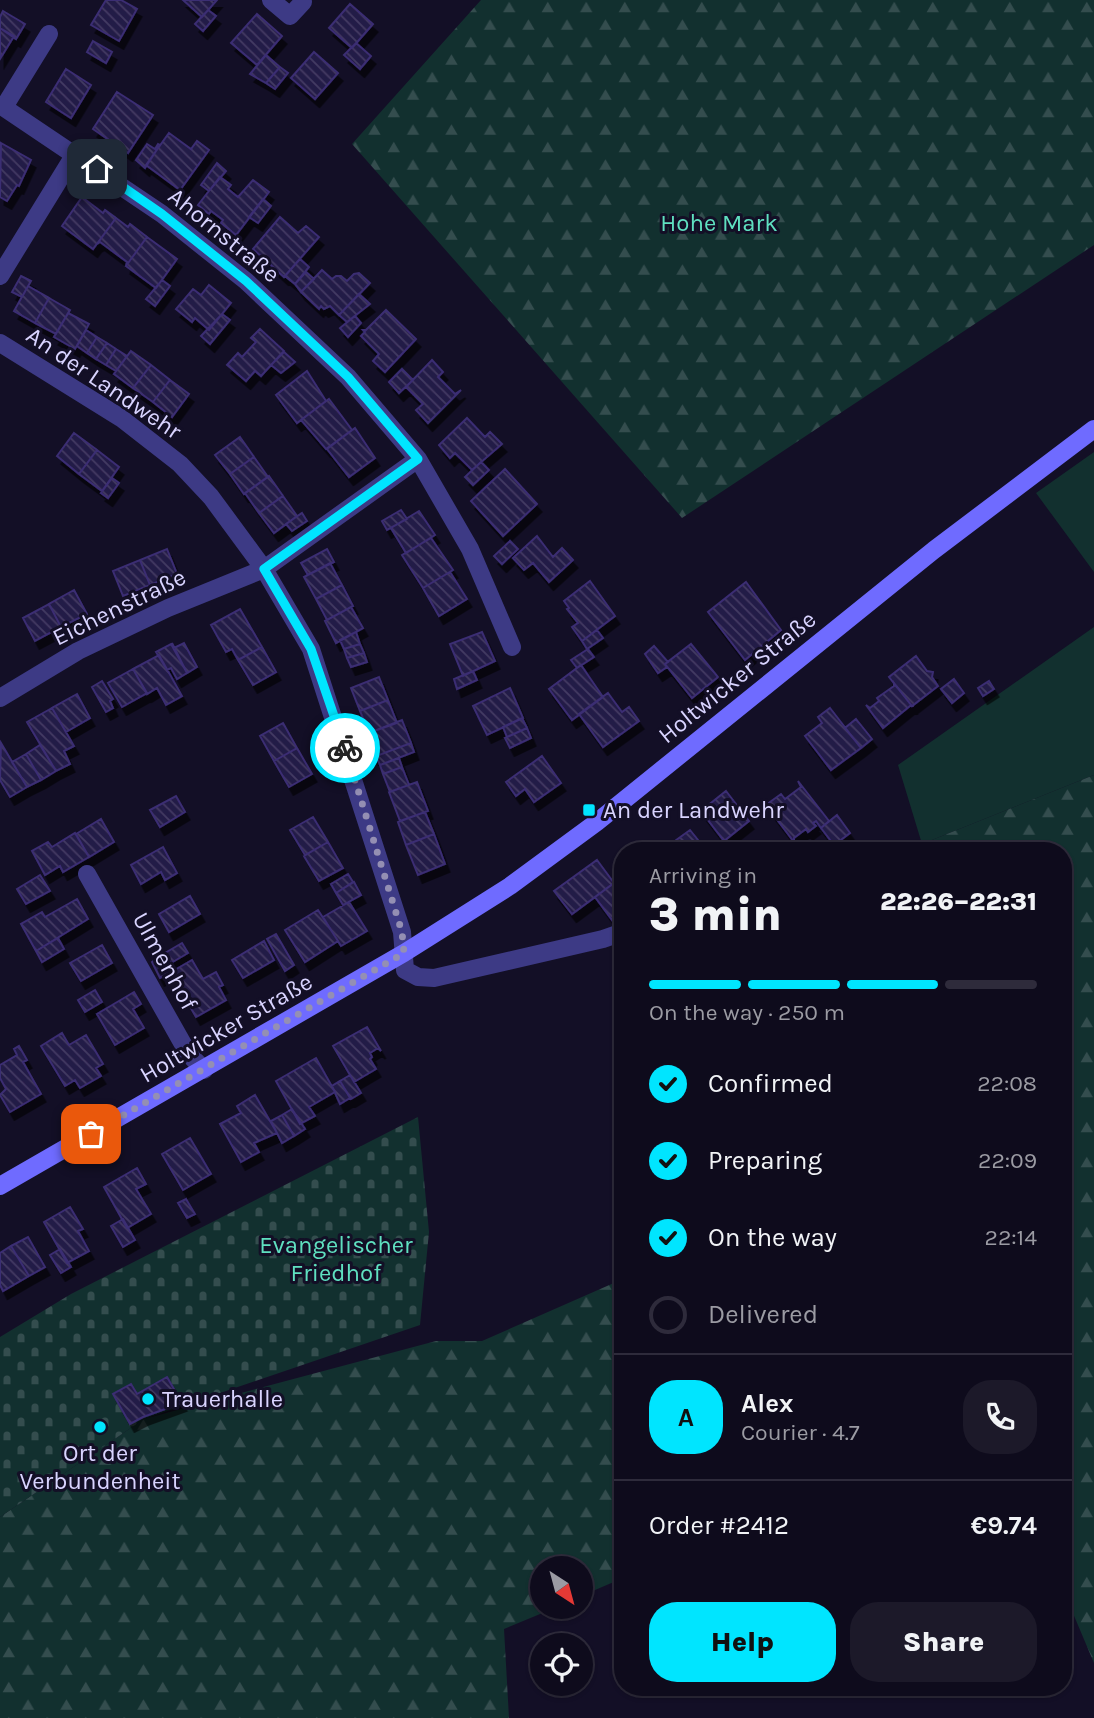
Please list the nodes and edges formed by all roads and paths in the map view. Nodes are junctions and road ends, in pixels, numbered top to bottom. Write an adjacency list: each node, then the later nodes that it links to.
1 (271, 0): 2 (street)
2 (303, 2)
3 (48, 34): 4 (street, Ahornstraße)
4 (2, 106): 5 (street, Ahornstraße)
5 (75, 154): 6 (street); 9 (street, Ahornstraße)
6 (0, 276)
7 (0, 343): 10 (street, An der Landwehr)
8 (1094, 429): 15 (street, Holtwicker Straße)
9 (418, 459): 10 (street); 11 (street, Ahornstraße)
10 (264, 569): 12 (street, Eichenstraße); 15 (street, An der Landwehr)
11 (512, 647)
12 (0, 698)
13 (87, 874): 16 (street, Ulmenhof)
14 (614, 935): 15 (street)
15 (404, 953): 16 (street, Holtwicker Straße)
16 (204, 1070): 17 (street, Holtwicker Straße)
17 (0, 1186)

